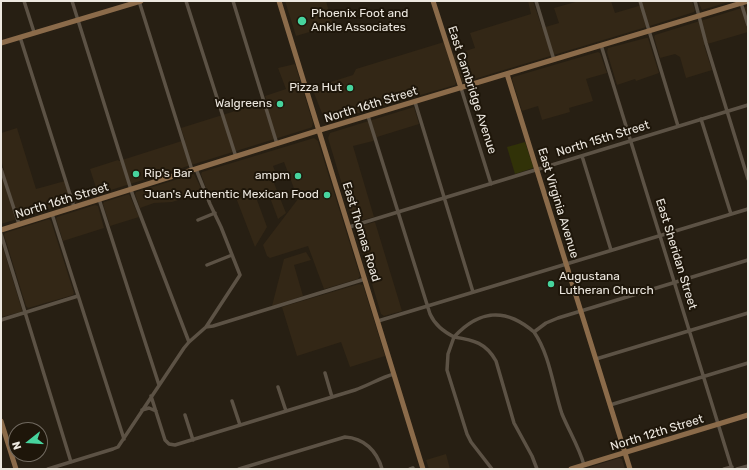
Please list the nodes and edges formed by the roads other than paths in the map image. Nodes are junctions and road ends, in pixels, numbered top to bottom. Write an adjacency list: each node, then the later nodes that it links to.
1 (24, 1): 17 (street)
2 (72, 1): 14 (street)
3 (140, 1): 14 (main road); 36 (street)
4 (186, 1): 34 (street)
5 (233, 1): 32 (street)
6 (279, 1): 30 (main road, East Thomas Road)
7 (433, 1): 23 (main road, East Cambridge Avenue)
8 (536, 1): 21 (street)
9 (640, 1): 16 (street)
10 (695, 1): 13 (street)
11 (748, 1): 12 (main road, North 16th Street)
12 (741, 3): 13 (main road, North 16th Street); 15 (street)
13 (699, 15): 16 (main road, North 16th Street); 26 (street)
14 (78, 19): 17 (main road); 40 (street)
15 (748, 25)
16 (649, 30): 20 (main road, North 16th Street); 29 (street)
17 (34, 32): 18 (main road)
18 (20, 37): 19 (main road); 43 (street)
19 (1, 43)
20 (601, 45): 21 (main road, North 16th Street); 31 (street, East Sheridan Street)
21 (554, 60): 22 (main road, North 16th Street)
22 (507, 74): 23 (main road, North 16th Street); 37 (main road, East Virginia Avenue)
23 (461, 88): 24 (main road, North 16th Street); 39 (street, East Cambridge Avenue)
24 (415, 102): 27 (main road, North 16th Street); 41 (street)
25 (748, 105): 26 (street, North 15th Street)
26 (728, 111): 28 (street, North 15th Street); 38 (street)
27 (368, 116): 30 (main road, North 16th Street); 46 (street)
28 (701, 119): 29 (street, North 15th Street); 48 (street)
29 (678, 126): 31 (street, North 15th Street)
30 (320, 130): 32 (main road, North 16th Street); 51 (main road, East Thomas Road)
31 (631, 141): 33 (street, North 15th Street); 54 (street, East Sheridan Street)
32 (277, 144): 34 (main road, North 16th Street)
33 (582, 156): 37 (street, North 15th Street); 55 (street)
34 (236, 158): 36 (main road, North 16th Street)
35 (1, 169): 50 (street)
36 (194, 170): 40 (main road, North 16th Street); 45 (street)
37 (537, 170): 39 (street, North 15th Street); 58 (main road, East Virginia Avenue)
38 (748, 179)
39 (491, 184): 41 (street, North 15th Street)
40 (131, 190): 42 (main road, North 16th Street); 74 (street)
41 (445, 198): 46 (street, North 15th Street); 62 (street)
42 (99, 199): 43 (main road, North 16th Street); 80 (street)
43 (74, 207): 47 (main road, North 16th Street)
44 (748, 208): 48 (street)
45 (215, 213): 49 (street); 56 (street)
46 (398, 213): 51 (street, North 15th Street); 64 (street)
47 (52, 214): 50 (main road, North 16th Street); 63 (street)
48 (730, 214): 54 (street)
49 (198, 220)
50 (19, 224): 52 (main road, North 16th Street)
51 (349, 227): 60 (main road, East Thomas Road)
52 (1, 230)
53 (1, 234): 66 (street)
54 (660, 235): 55 (street); 61 (street, East Sheridan Street)
55 (611, 250): 58 (street)
56 (232, 255): 59 (street); 70 (street)
57 (748, 260): 61 (street)
58 (566, 264): 62 (street); 65 (main road, East Virginia Avenue)
59 (207, 265)
60 (365, 279): 69 (main road, East Thomas Road); 70 (street)
61 (675, 282): 65 (street); 71 (street, East Sheridan Street)
62 (473, 292): 64 (street)
63 (78, 296): 66 (street); 95 (street)
64 (427, 306): 69 (street); 73 (street)
65 (581, 311): 72 (street); 75 (main road, East Virginia Avenue)
66 (25, 312): 68 (street); 98 (street)
67 (748, 313): 71 (street)
68 (1, 320)
69 (378, 321): 78 (main road, East Thomas Road)
70 (206, 327): 74 (street)
71 (689, 331): 75 (street); 79 (street, East Sheridan Street)
72 (534, 332): 73 (street); 99 (street)
73 (454, 337): 107 (street); 108 (street)
74 (189, 342): 80 (street)
75 (596, 359): 85 (main road, East Virginia Avenue)
76 (748, 363): 79 (street)
77 (325, 373): 83 (street)
78 (394, 374): 83 (street); 106 (main road, East Thomas Road)
79 (704, 376): 85 (street); 92 (street, East Sheridan Street)
80 (159, 385): 82 (street)
81 (278, 387): 88 (street)
82 (151, 396): 86 (street); 87 (street)
83 (332, 397): 88 (street)
84 (232, 401): 93 (street)
85 (610, 405): 97 (main road, East Virginia Avenue)
86 (142, 410): 87 (street); 95 (street)
87 (156, 411): 96 (street)
88 (286, 411): 93 (street)
89 (185, 415): 96 (street)
90 (748, 415): 92 (main road, North 12th Street)
91 (1, 422): 94 (main road)
92 (719, 424): 97 (main road, North 12th Street); 101 (street, East Sheridan Street)
93 (240, 426): 96 (street)
94 (3, 435): 102 (main road)
95 (124, 439): 98 (street)
96 (193, 440)
97 (624, 453): 99 (main road, North 12th Street); 110 (main road, East Virginia Avenue); 111 (main road, East Virginia Avenue)
98 (71, 462): 103 (street)
99 (584, 465): 109 (main road, North 12th Street)
100 (748, 466): 113 (street)
101 (732, 468): 112 (street)
102 (16, 469)
103 (48, 469)
104 (239, 469): 105 (street)
105 (382, 469)
106 (423, 469)
107 (492, 469)
108 (537, 469)
109 (571, 469)
110 (627, 469)
111 (630, 469)
112 (724, 469)
113 (737, 469)

